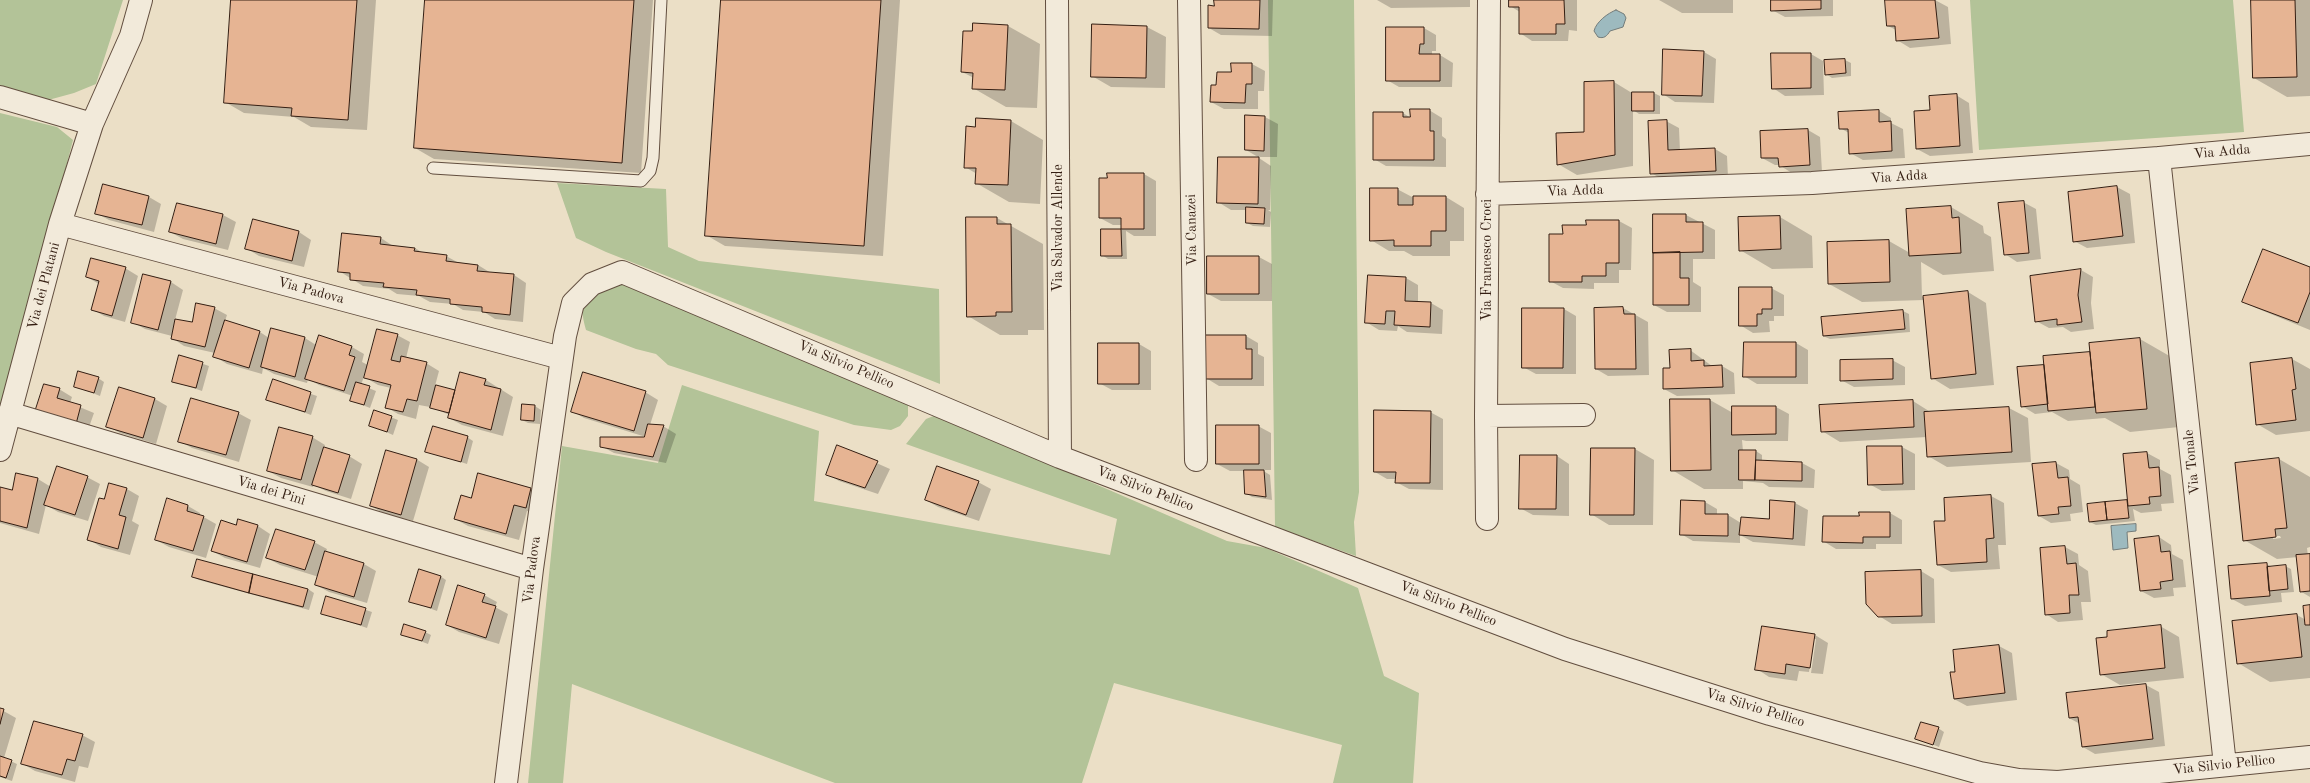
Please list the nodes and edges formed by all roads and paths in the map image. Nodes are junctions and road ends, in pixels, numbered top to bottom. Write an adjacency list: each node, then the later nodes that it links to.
1 (141, 0): 7 (street, Via dei Platani)
2 (661, 0): 10 (lane)
3 (1057, 0): 19 (street, Via Salvador Allende)
4 (1189, 0): 20 (street, Via Canazei)
5 (1489, 0): 11 (street, Via Francesco Croci)
6 (0, 97): 7 (street)
7 (92, 124): 12 (street, Via dei Platani)
8 (2310, 144): 9 (street, Via Adda)
9 (2159, 158): 11 (street, Via Adda); 24 (street, Via Tonale)
10 (433, 168)
11 (1487, 194): 17 (street, Via Francesco Croci)
12 (60, 224): 14 (street, Via Padova); 15 (street, Via dei Platani)
13 (622, 272): 14 (street, Via Padova); 19 (street, Via Silvio Pellico)
14 (561, 358): 22 (street, Via Padova)
15 (9, 413): 18 (street, Via dei Platani); 22 (street, Via dei Pini)
16 (1584, 415): 17 (street)
17 (1486, 416): 21 (street, Via Francesco Croci)
18 (0, 450)
19 (1060, 456): 24 (street, Via Silvio Pellico)
20 (1196, 460)
21 (1487, 519)
22 (532, 569): 25 (street, Via Padova)
23 (2310, 757): 24 (street, Via Silvio Pellico)
24 (2225, 765)
25 (506, 783)

